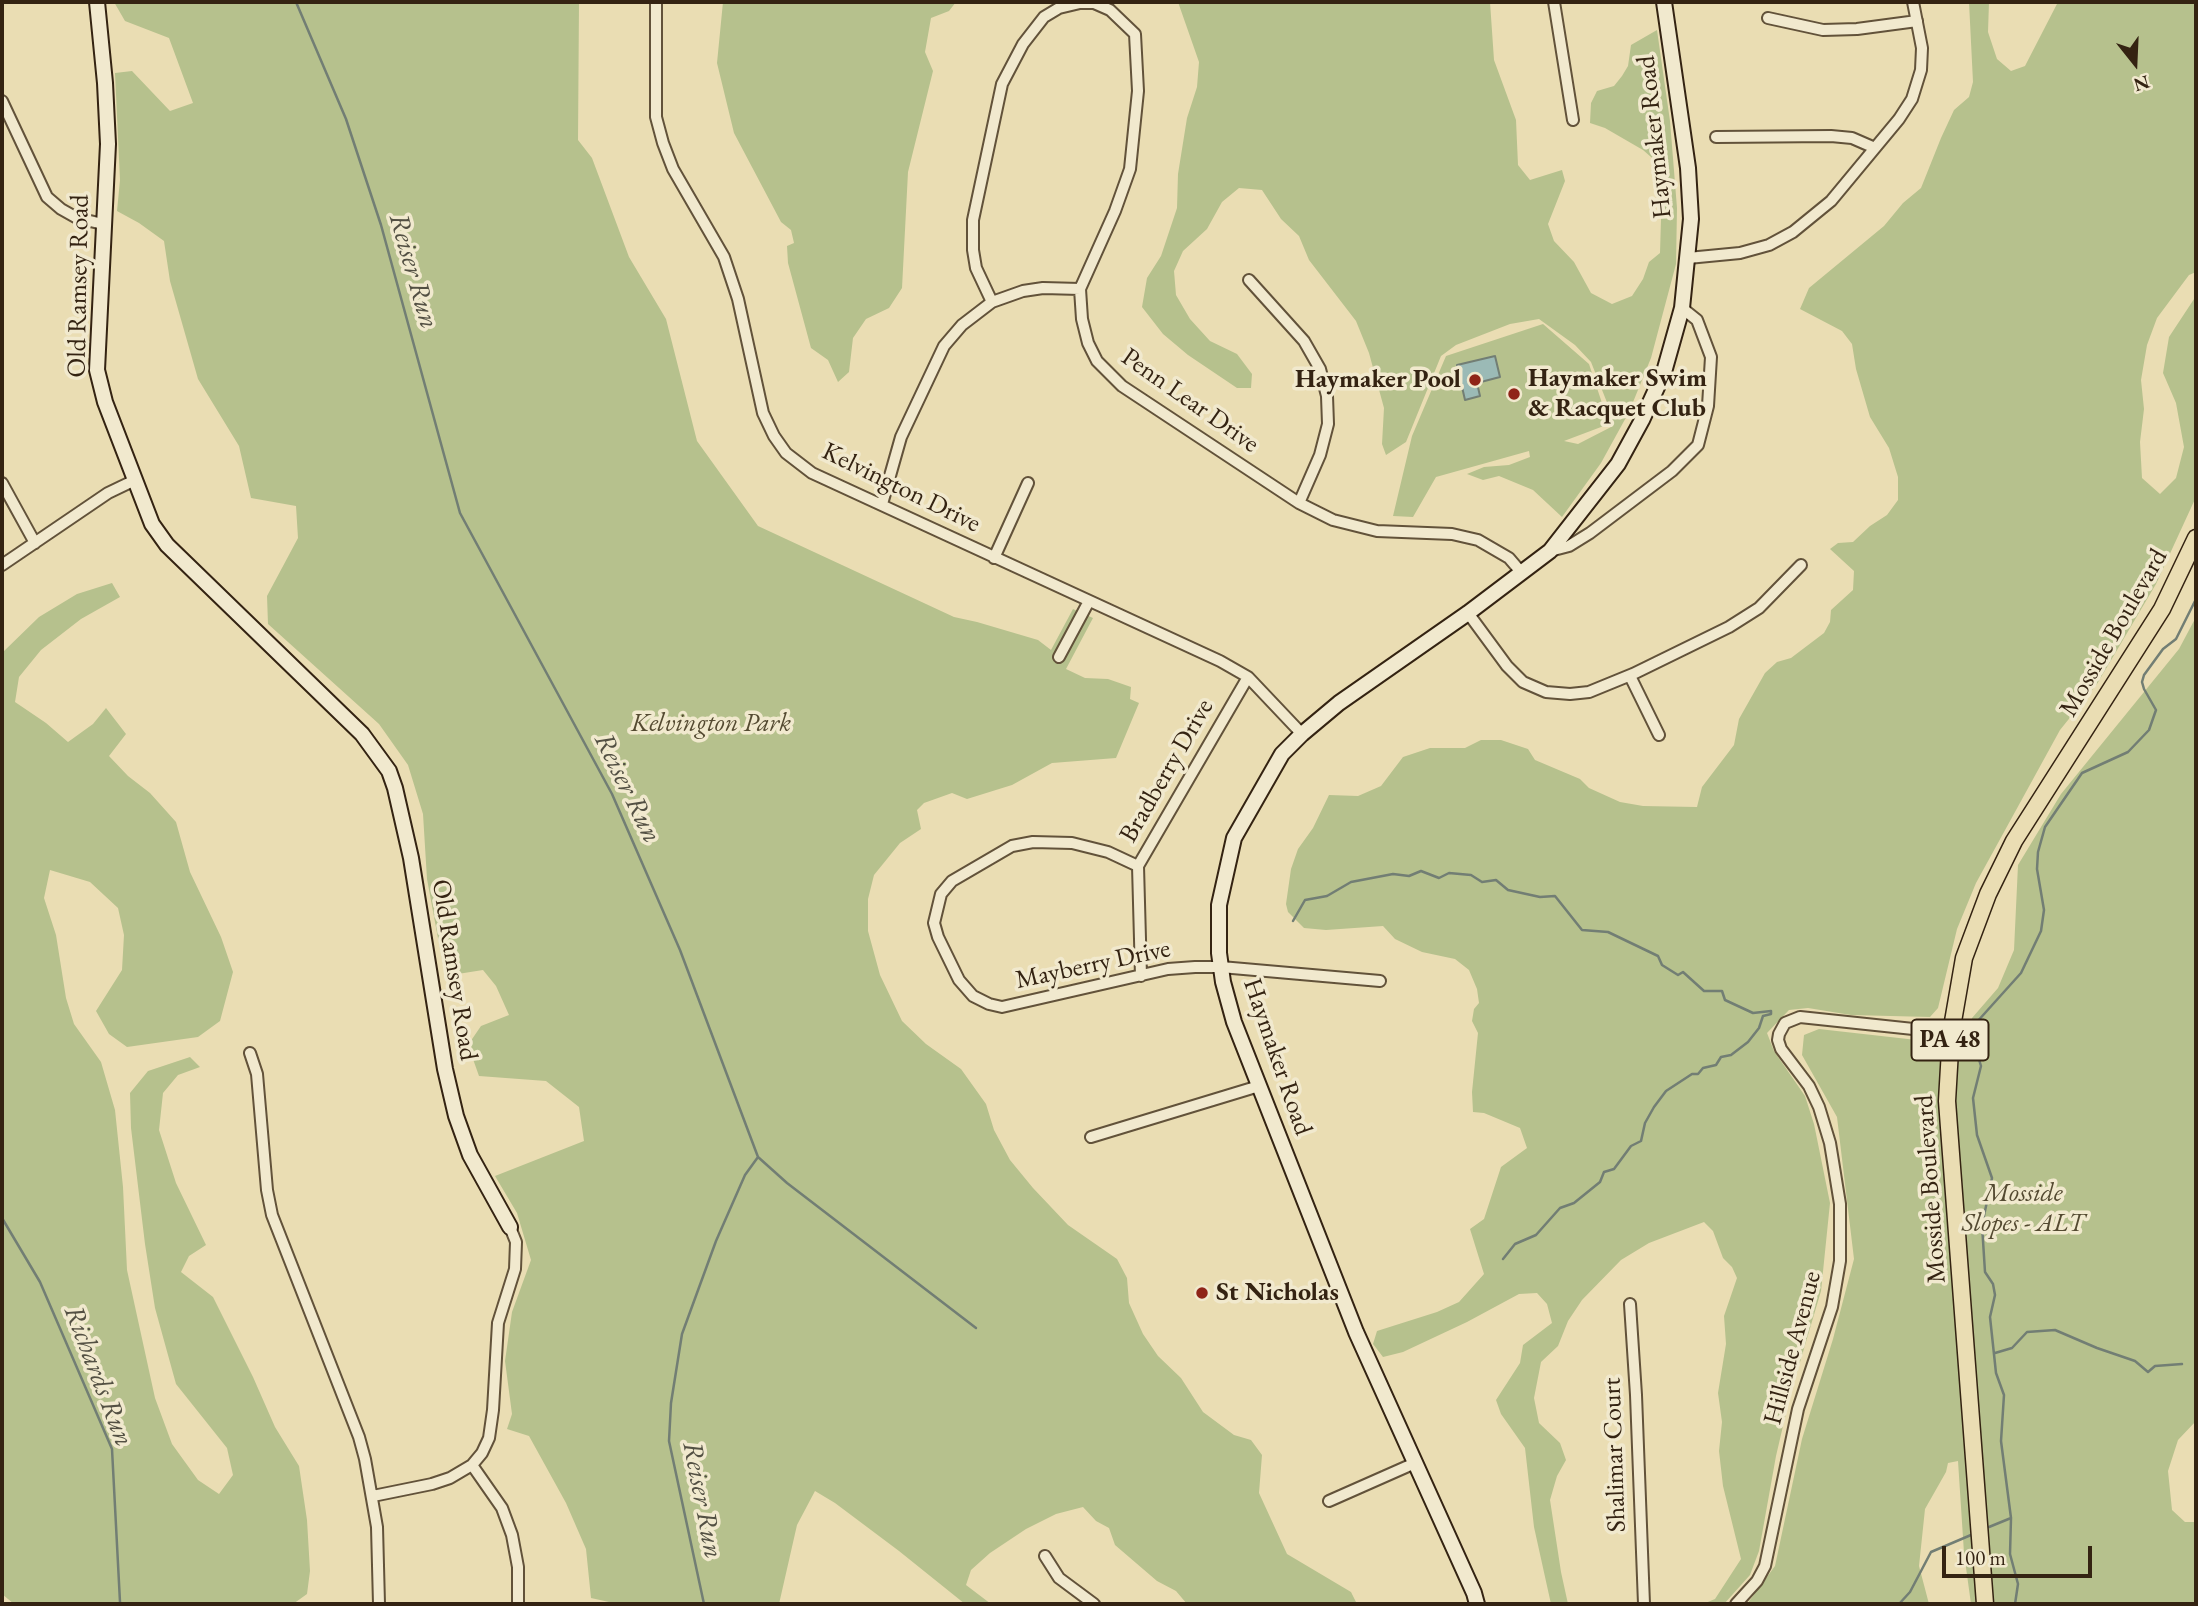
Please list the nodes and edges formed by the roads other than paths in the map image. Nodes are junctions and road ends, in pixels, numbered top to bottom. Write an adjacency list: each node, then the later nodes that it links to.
1 (97, 2): 12 (main road, Old Ramsey Road)
2 (656, 2): 22 (street, Kelvington Drive)
3 (1554, 2): 9 (street)
4 (1664, 2): 13 (main road, Haymaker Road)
5 (1913, 2): 7 (street)
6 (1768, 19): 7 (street)
7 (1917, 21): 11 (street)
8 (2, 101): 12 (street)
9 (1573, 120)
10 (1716, 137): 11 (street)
11 (1875, 148): 13 (street)
12 (103, 224): 18 (main road, Old Ramsey Road)
13 (1688, 258): 17 (main road, Haymaker Road)
14 (1249, 280): 21 (street)
15 (1080, 289): 16 (street); 16 (street, Penn Lear Drive); 21 (street, Penn Lear Drive)
16 (992, 302): 22 (street)
17 (1682, 308): 25 (main road, Haymaker Road); 25 (street, Haymaker Road)
18 (133, 481): 24 (street); 45 (main road, Old Ramsey Road)
19 (2, 483): 24 (street)
20 (1028, 483): 26 (street)
21 (1299, 503): 29 (street, Penn Lear Drive)
22 (881, 504): 26 (street, Kelvington Drive)
23 (2196, 538): 41 (main road, Mosside Boulevard / PA 48)
24 (35, 542): 27 (street)
25 (1550, 551): 29 (main road, Haymaker Road)
26 (994, 558): 30 (street, Kelvington Drive)
27 (2, 565)
28 (1801, 565): 33 (street)
29 (1521, 572): 31 (main road, Haymaker Road)
30 (1088, 601): 32 (street); 34 (street, Kelvington Drive)
31 (1468, 613): 33 (street); 35 (main road, Haymaker Road)
32 (1059, 657)
33 (1630, 676): 36 (street)
34 (1248, 677): 35 (street, Kelvington Drive); 37 (street, Bradberry Drive)
35 (1302, 734): 38 (main road, Haymaker Road)
36 (1659, 735)
37 (1138, 866): 39 (street, Bradberry Drive); 39 (street, Mayberry Drive)
38 (1221, 967): 39 (street, Mayberry Drive); 40 (street, Mayberry Drive); 43 (main road, Haymaker Road)
39 (1141, 976)
40 (1380, 981)
41 (1951, 1032): 57 (street, Hillside Avenue); 58 (main road, Mosside Boulevard / PA 48)
42 (250, 1053): 49 (street)
43 (1259, 1086): 44 (street); 47 (main road, Haymaker Road)
44 (1091, 1137)
45 (510, 1227): 48 (street, Old Ramsey Road)
46 (1630, 1304): 56 (street, Shalimar Court)
47 (1415, 1463): 50 (street); 55 (main road, Haymaker Road)
48 (472, 1465): 49 (street); 53 (street)
49 (373, 1496): 52 (street)
50 (1329, 1501)
51 (1045, 1556): 54 (street)
52 (379, 1604)
53 (518, 1604)
54 (1094, 1604)
55 (1477, 1604)
56 (1644, 1604)
57 (1736, 1604)
58 (1986, 1604)

